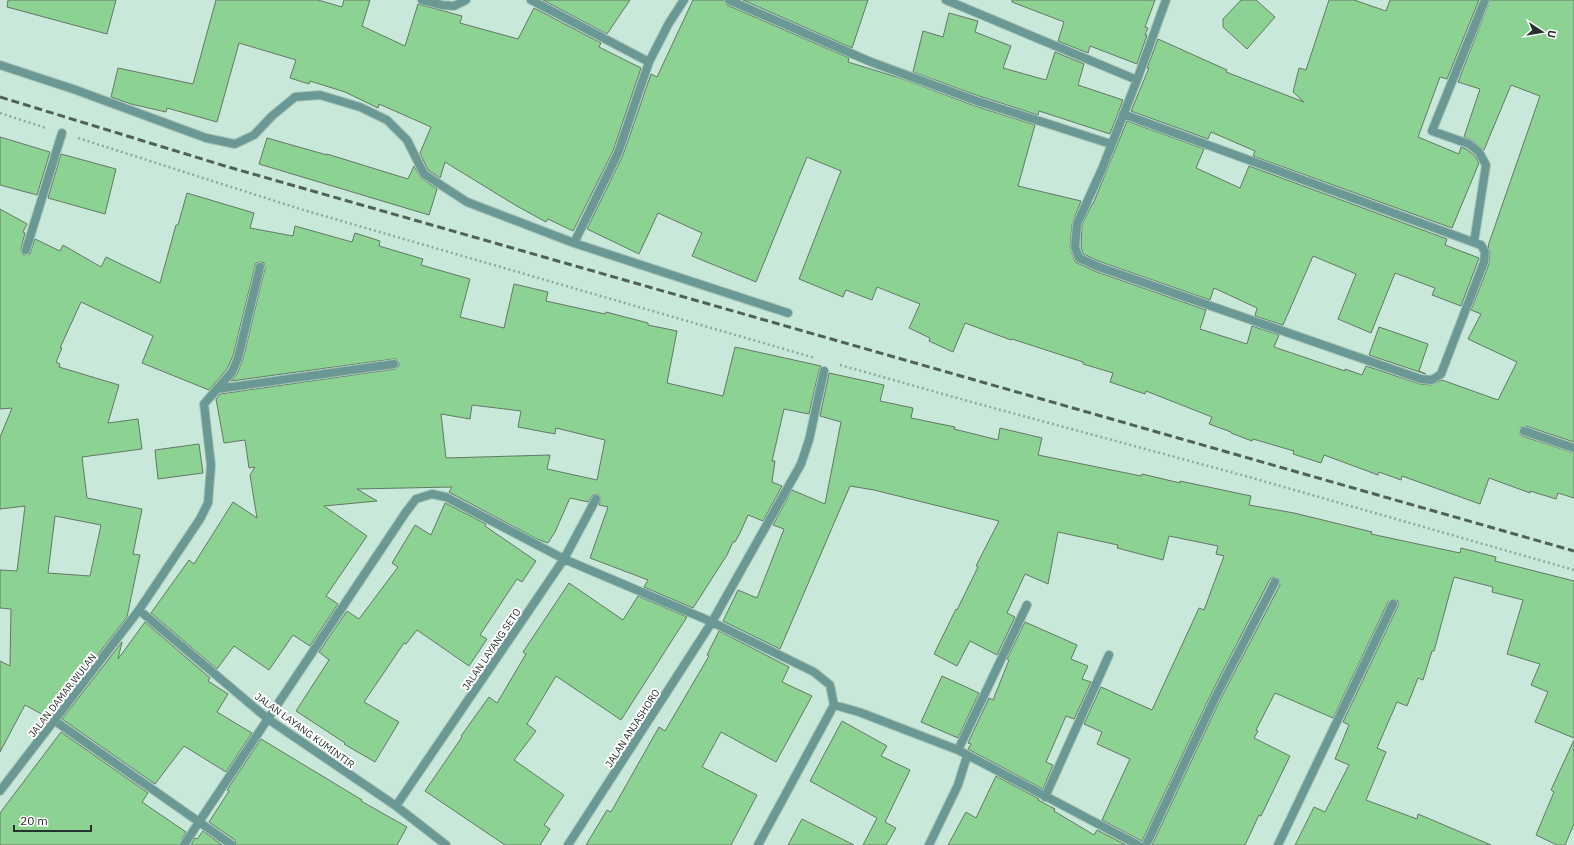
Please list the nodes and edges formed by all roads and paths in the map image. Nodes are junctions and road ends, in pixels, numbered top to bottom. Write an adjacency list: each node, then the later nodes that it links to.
1 (422, 0): 2 (street)
2 (466, 0)
3 (531, 0): 9 (street)
4 (684, 0): 9 (street)
5 (729, 0): 15 (street)
6 (946, 0): 11 (street)
7 (1166, 0): 11 (street)
8 (1485, 0): 16 (street)
9 (649, 62): 17 (street)
10 (0, 65): 17 (street)
11 (1137, 80): 13 (street)
12 (0, 113): 14 (path)
13 (1123, 114): 15 (street); 16 (street)
14 (62, 133): 18 (street); 21 (path)
15 (1111, 144): 16 (street)
16 (1474, 242)
17 (574, 243): 20 (street)
18 (26, 250)
19 (260, 267): 25 (street, JALAN DAMAR WULAN)
20 (788, 313)
21 (822, 360)
22 (394, 364): 25 (street)
23 (837, 364): 30 (path)
24 (824, 371): 35 (street, JALAN ANJASHORO)
25 (217, 389): 34 (street, JALAN DAMAR WULAN)
26 (1524, 430): 27 (street)
27 (1574, 448)
28 (596, 500): 29 (street, JALAN LAYANG SETO)
29 (564, 559): 35 (street); 38 (street); 44 (street, JALAN LAYANG SETO)
30 (1574, 570)
31 (1275, 582): 53 (street)
32 (1393, 604): 54 (street)
33 (1027, 605): 40 (street)
34 (139, 610): 38 (street, JALAN LAYANG KUMINTIR); 39 (street, JALAN DAMAR WULAN)
35 (712, 622): 37 (street); 49 (street, JALAN ANJASHORO)
36 (1109, 654): 43 (street)
37 (834, 705): 40 (street); 50 (street)
38 (268, 718): 44 (street, JALAN LAYANG KUMINTIR); 45 (street)
39 (55, 721): 42 (street, JALAN DAMAR WULAN); 45 (street)
40 (958, 750): 41 (street)
41 (966, 756): 43 (street); 51 (street)
42 (0, 791)
43 (1045, 797): 52 (street)
44 (396, 806): 48 (street, JALAN LAYANG KUMINTIR)
45 (198, 822): 46 (street); 47 (street)
46 (184, 845)
47 (232, 845)
48 (446, 845)
49 (568, 845)
50 (758, 845)
51 (928, 845)
52 (1138, 845)
53 (1146, 845)
54 (1278, 845)

